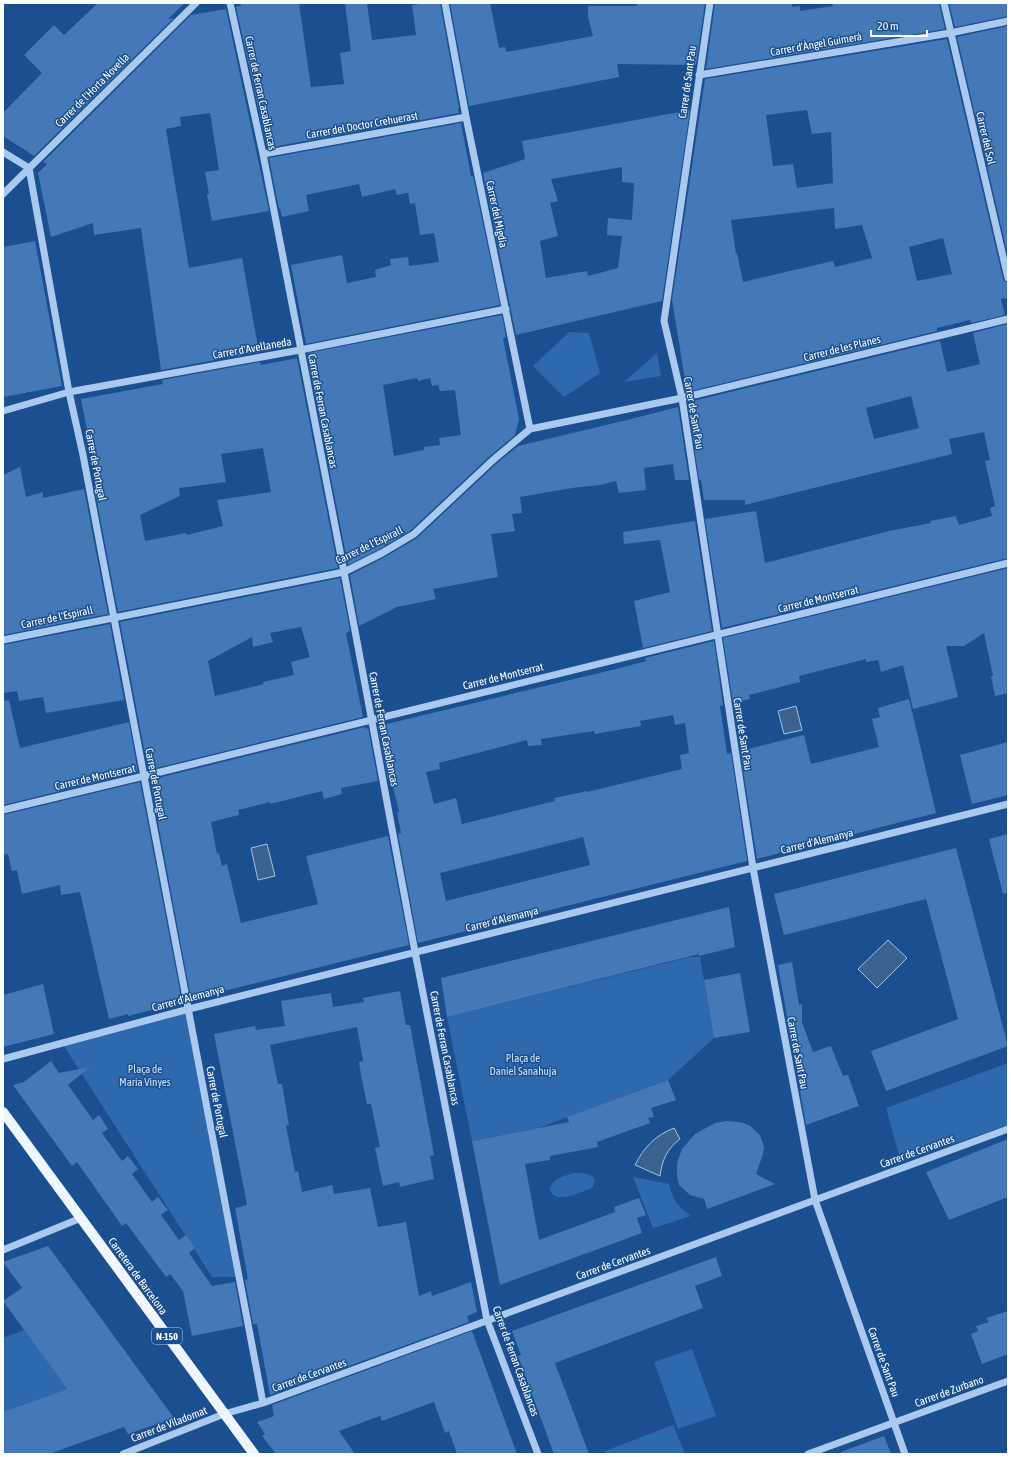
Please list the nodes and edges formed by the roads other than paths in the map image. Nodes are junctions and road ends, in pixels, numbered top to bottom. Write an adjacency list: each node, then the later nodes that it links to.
1 (196, 3): 12 (street, Carrer de l'Horta Novella)
2 (230, 3): 11 (street, Carrer de Ferran Casablancas)
3 (445, 3): 9 (street, Carrer del Migdia)
4 (710, 3): 8 (street, Carrer de Sant Pau)
5 (944, 3): 7 (street, Carrer del Sol)
6 (1008, 21): 7 (street, Carrer d'Àngel Guimerà)
7 (950, 33): 8 (street, Carrer d'Àngel Guimerà); 14 (street, Carrer del Sol)
8 (699, 75): 19 (street, Carrer de Sant Pau)
9 (466, 117): 11 (street, Carrer del Doctor Crehuerast); 15 (street, Carrer del Migdia)
10 (3, 152): 12 (street)
11 (263, 154): 17 (street, Carrer de Ferran Casablancas)
12 (29, 168): 13 (street, Carrer de l'Horta Novella); 18 (street, Carrer de Portugal)
13 (3, 194)
14 (1008, 278)
15 (506, 309): 17 (street, Carrer d'Avellaneda); 21 (street, Carrer del Migdia)
16 (1008, 319): 19 (street, Carrer de les Planes)
17 (300, 350): 18 (street, Carrer d'Avellaneda); 23 (street, Carrer de Ferran Casablancas)
18 (69, 392): 20 (street, Carrer d'Avellaneda); 24 (street, Carrer de Portugal)
19 (682, 398): 21 (street, Carrer de l'Espirall); 25 (street, Carrer de Sant Pau)
20 (3, 411)
21 (530, 429): 23 (street, Carrer de l'Espirall)
22 (1008, 563): 25 (street, Carrer de Montserrat)
23 (344, 572): 24 (street, Carrer de l'Espirall); 27 (street, Carrer de Ferran Casablancas)
24 (114, 617): 26 (street, Carrer de l'Espirall); 28 (street, Carrer de Portugal)
25 (717, 635): 27 (street, Carrer de Montserrat); 31 (street, Carrer de Sant Pau)
26 (3, 640)
27 (371, 719): 28 (street, Carrer de Montserrat); 32 (street, Carrer de Ferran Casablancas)
28 (144, 776): 30 (street, Carrer de Montserrat); 33 (street, Carrer de Portugal)
29 (1008, 804): 31 (street, Carrer d'Alemanya)
30 (3, 810)
31 (753, 868): 32 (street, Carrer d'Alemanya); 37 (street, Carrer de Sant Pau)
32 (415, 952): 33 (street, Carrer d'Alemanya); 40 (street, Carrer de Ferran Casablancas)
33 (188, 1009): 34 (street, Carrer d'Alemanya); 42 (street, Carrer de Portugal)
34 (3, 1059)
35 (3, 1112): 38 (main road, Carretera de Barcelona / N-150)
36 (1008, 1129): 37 (street, Carrer de Cervantes)
37 (814, 1200): 40 (street, Carrer de Cervantes); 44 (street, Carrer de Sant Pau)
38 (81, 1218): 39 (street); 43 (main road, Carretera de Barcelona / N-150)
39 (3, 1250)
40 (487, 1320): 42 (street, Carrer de Cervantes); 47 (street, Carrer de Ferran Casablancas)
41 (1008, 1381): 44 (street, Carrer de Zurbano)
42 (263, 1403): 43 (street, Carrer de Cervantes)
43 (224, 1414): 45 (street, Carrer de Viladomat); 46 (main road, Carretera de Barcelona / N-150)
44 (894, 1422): 48 (street, Carrer de Zurbano); 49 (street, Carrer de Sant Pau)
45 (123, 1454)
46 (254, 1454)
47 (538, 1454)
48 (808, 1454)
49 (905, 1454)

